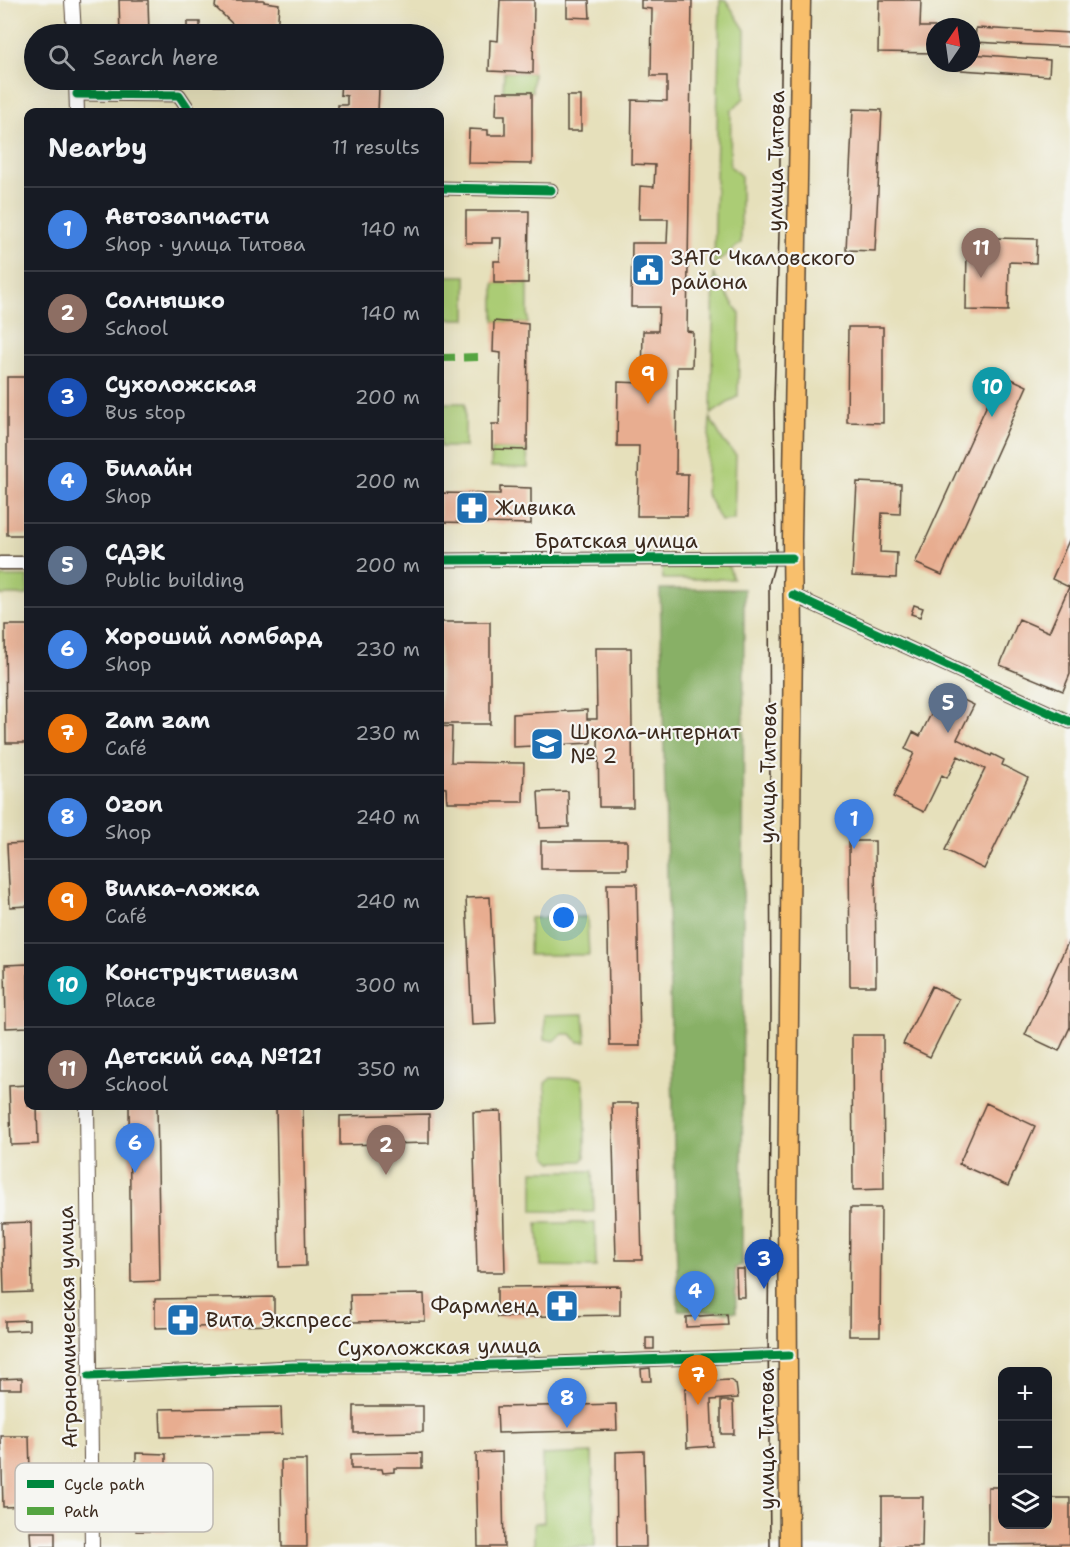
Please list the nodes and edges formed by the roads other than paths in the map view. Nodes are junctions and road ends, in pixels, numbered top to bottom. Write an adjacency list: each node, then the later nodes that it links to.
1 (72, 0): 3 (street)
2 (801, 0): 10 (main road, улица Титова)
3 (73, 24)
4 (77, 90): 5 (street)
5 (77, 94): 6 (street); 7 (street)
6 (77, 108)
7 (187, 108)
8 (444, 188): 9 (street)
9 (551, 190)
10 (792, 558): 11 (street, Братская улица); 14 (main road, улица Титова)
11 (444, 560)
12 (0, 563): 13 (street)
13 (24, 563)
14 (793, 595): 15 (street); 17 (main road, улица Титова)
15 (1070, 722)
16 (87, 1110): 18 (street, Агрономическая улица)
17 (789, 1355): 18 (street, Сухоложская улица); 22 (main road, улица Титова)
18 (89, 1376): 19 (street, Агрономическая улица)
19 (91, 1463)
20 (92, 1532): 21 (street, Агрономическая улица)
21 (92, 1547)
22 (789, 1547)

